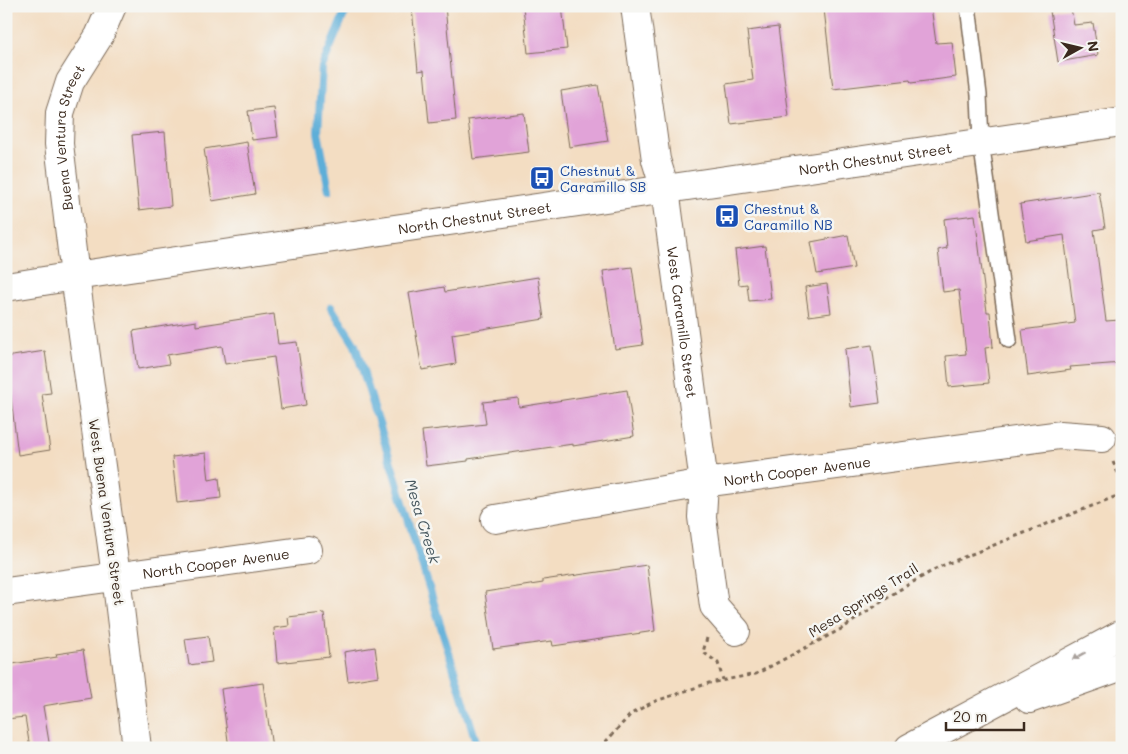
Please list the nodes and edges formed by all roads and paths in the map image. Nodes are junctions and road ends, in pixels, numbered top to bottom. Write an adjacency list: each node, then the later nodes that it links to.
1 (112, 6): 7 (main road, Buena Ventura Street)
2 (635, 6): 6 (main road, West Caramillo Street)
3 (968, 6): 5 (lane)
4 (1122, 122): 5 (main road, North Chestnut Street)
5 (981, 142): 6 (main road, North Chestnut Street); 9 (lane)
6 (665, 189): 7 (main road, North Chestnut Street); 11 (main road, West Caramillo Street)
7 (75, 276): 8 (main road, North Chestnut Street); 15 (main road, West Buena Ventura Street)
8 (6, 287)
9 (1010, 340)
10 (1102, 438): 11 (main road, North Cooper Avenue)
11 (704, 483): 13 (main road, North Cooper Avenue); 17 (main road, West Caramillo Street)
12 (1122, 494): 21 (path, Mesa Springs Trail)
13 (495, 519)
14 (308, 550): 15 (main road, North Cooper Avenue)
15 (116, 576): 16 (main road, North Cooper Avenue); 20 (main road, West Buena Ventura Street)
16 (6, 592)
17 (736, 631)
18 (1122, 634): 22 (main road, one-way to 22)
19 (1122, 666): 22 (main road)
20 (137, 748)
21 (600, 748)
22 (910, 748)

